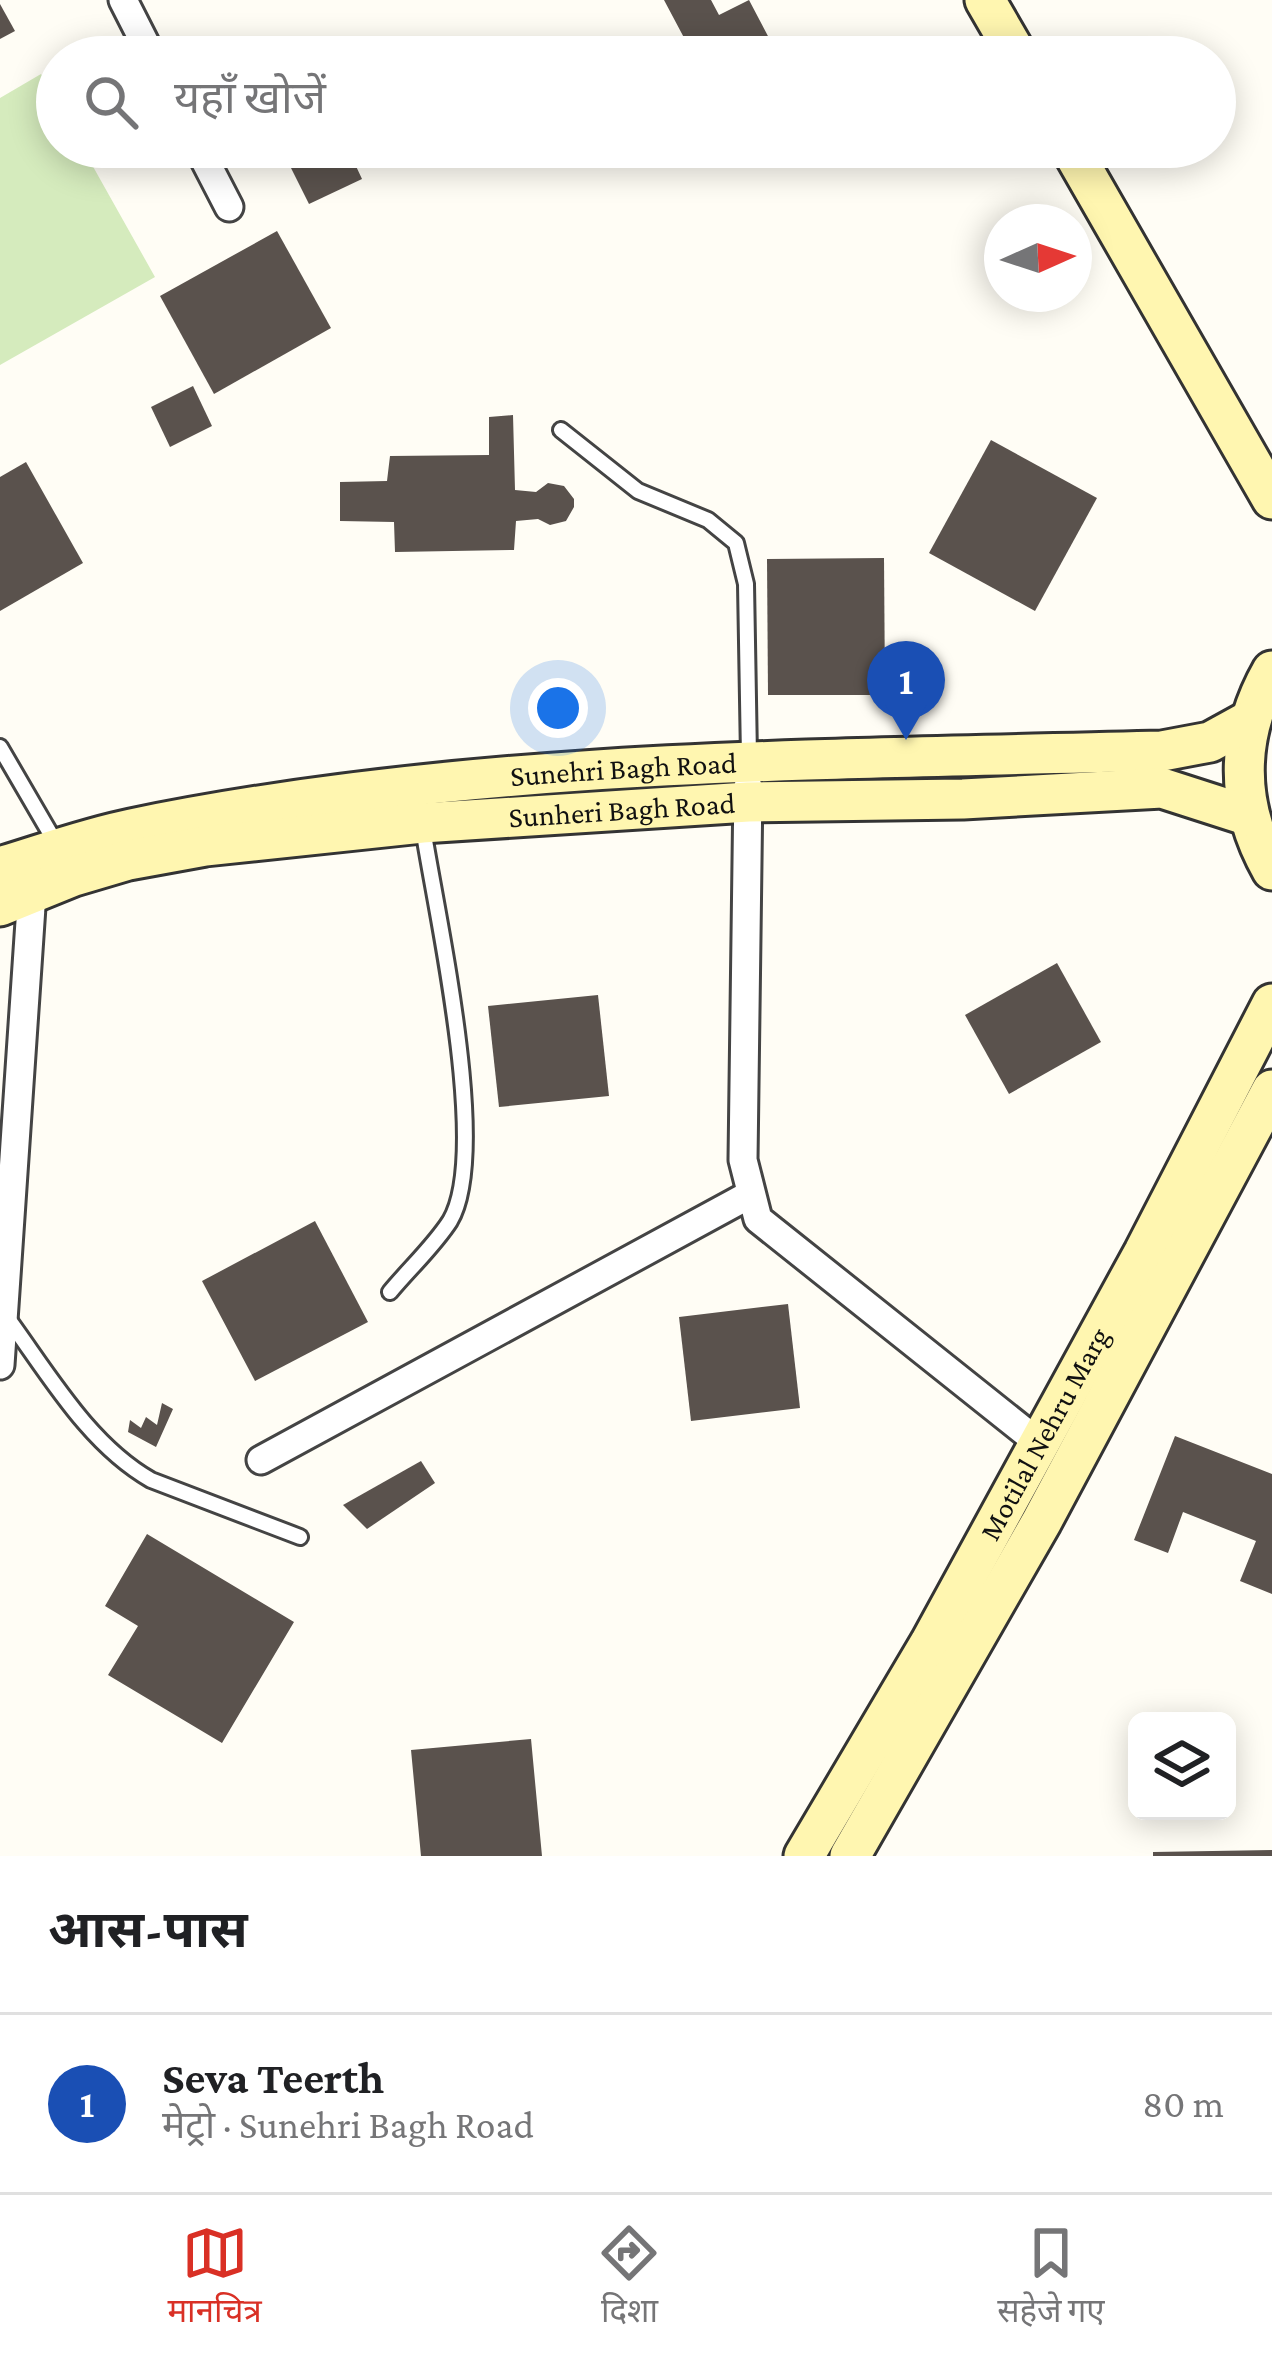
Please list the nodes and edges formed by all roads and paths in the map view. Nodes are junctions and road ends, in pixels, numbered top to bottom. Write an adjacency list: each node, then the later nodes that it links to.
1 (123, 0): 3 (street)
2 (985, 0): 4 (main road)
3 (141, 36)
4 (1006, 36)
5 (209, 168): 7 (street)
6 (1082, 168): 9 (main road)
7 (229, 207)
8 (561, 430): 13 (lane)
9 (1272, 499)
10 (1272, 671): 11 (main road)
11 (1250, 720): 13 (main road, Sunehri Bagh Road); 15 (main road)
12 (0, 747): 17 (lane)
13 (749, 762): 14 (street); 17 (main road, Sunehri Bagh Road)
14 (748, 802): 15 (main road, Sunheri Bagh Road); 16 (main road, Sunheri Bagh Road); 23 (street)
15 (1249, 816): 19 (main road)
16 (422, 823): 20 (main road, Sunheri Bagh Road); 24 (lane)
17 (59, 850): 18 (main road, Sunehri Bagh Road)
18 (0, 866)
19 (1272, 870)
20 (16, 899): 25 (street)
21 (1272, 1004): 27 (main road, Motilal Nehru Marg)
22 (1272, 1090): 31 (main road, Motilal Nehru Marg)
23 (749, 1195): 27 (street); 28 (street)
24 (390, 1292)
25 (6, 1316): 26 (street); 29 (lane)
26 (0, 1365)
27 (1039, 1443): 30 (main road, Motilal Nehru Marg)
28 (261, 1460)
29 (300, 1537)
30 (805, 1856)
31 (850, 1856)

